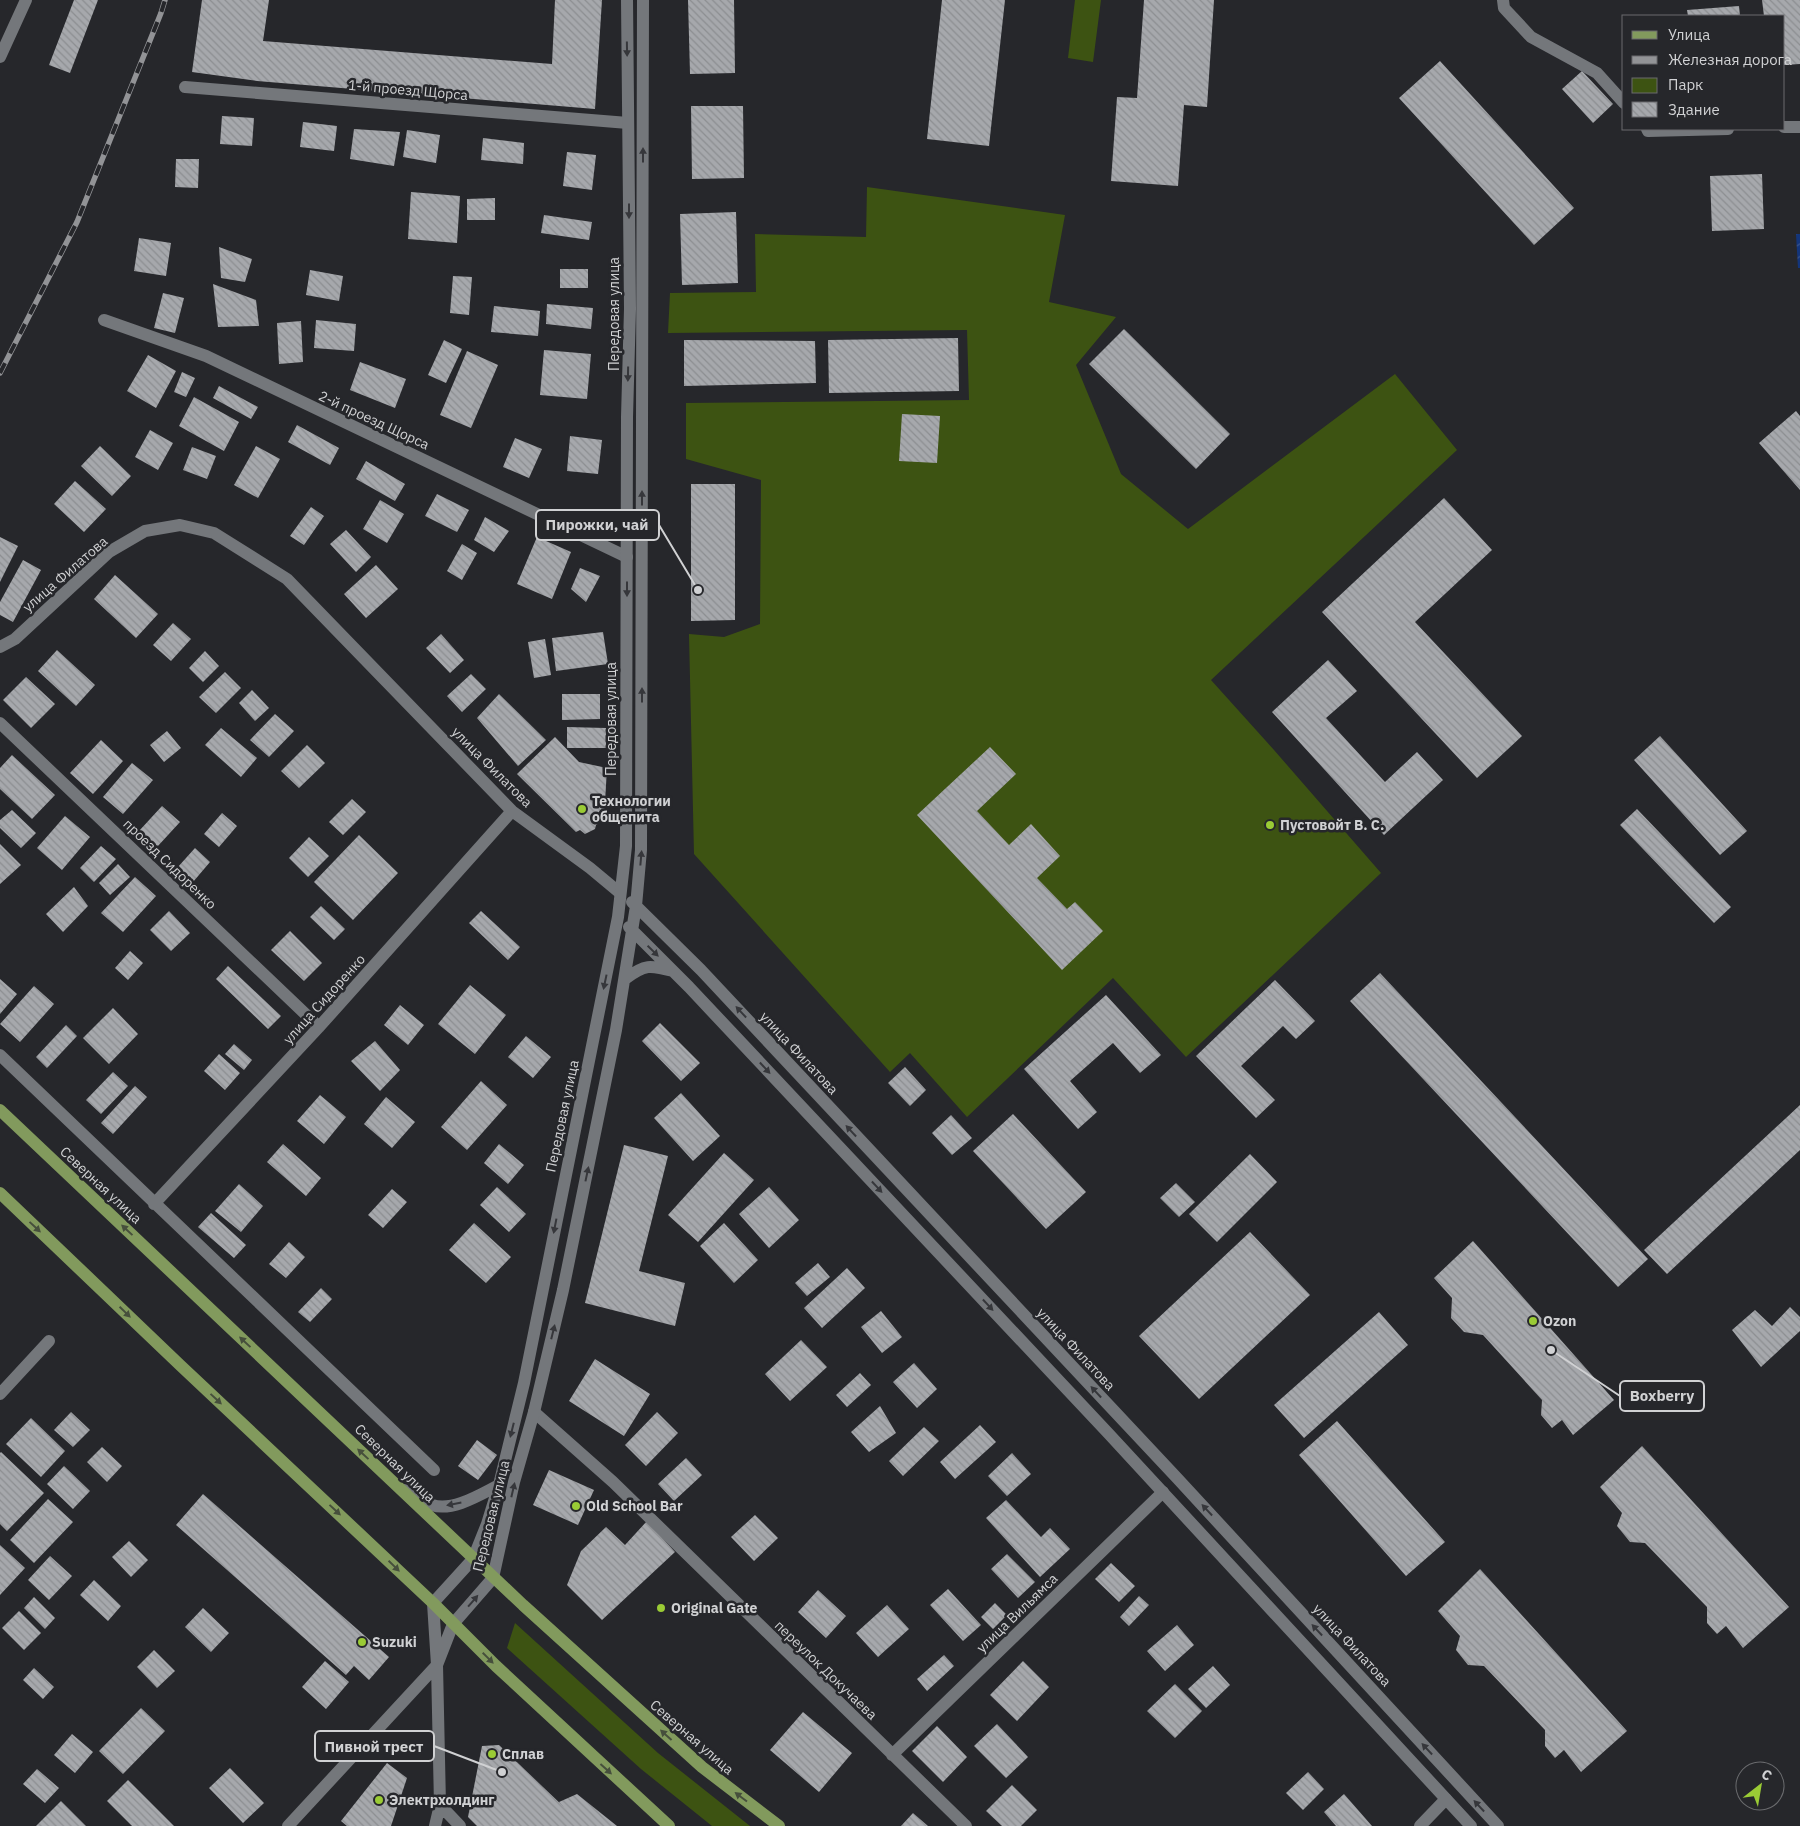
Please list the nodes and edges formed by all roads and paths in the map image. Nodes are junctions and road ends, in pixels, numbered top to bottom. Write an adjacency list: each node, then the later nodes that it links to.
1 (26, 0): 5 (main road)
2 (627, 0): 8 (main road, Передовая улица, one-way to 8)
3 (643, 0): 19 (main road, Передовая улица, one-way to 3)
4 (1503, 0): 7 (main road)
5 (0, 57)
6 (185, 87): 8 (main road, 1-й проезд Щорса)
7 (1622, 101)
8 (628, 123): 14 (main road, Передовая улица, one-way to 14)
9 (1785, 127): 10 (main road)
10 (1800, 127)
11 (1647, 130): 12 (main road)
12 (1688, 130)
13 (104, 320): 14 (main road, 2-й проезд Щорса)
14 (627, 557): 18 (main road, Передовая улица, one-way to 18)
15 (0, 647): 17 (main road, улица Филатова)
16 (0, 723): 24 (main road, проезд Сидоренко)
17 (512, 811): 18 (main road, улица Филатова); 24 (main road, улица Сидоренко)
18 (620, 893): 19 (main road, улица Филатова); 20 (main road, Передовая улица)
19 (636, 906): 21 (main road, Передовая улица); 52 (main road, улица Филатова, one-way to 19)
20 (618, 917): 21 (main road); 33 (main road, Передовая улица, one-way to 33)
21 (632, 931): 22 (main road, one-way to 22); 23 (main road, Передовая улица)
22 (674, 971): 23 (main road); 35 (main road, one-way to 35)
23 (625, 979): 31 (main road, Передовая улица, one-way to 23)
24 (319, 1027): 28 (main road, улица Сидоренко)
25 (0, 1055): 28 (main road)
26 (0, 1110): 34 (main road, Северная улица, one-way to 26)
27 (0, 1193): 38 (main road, one-way to 38)
28 (154, 1204): 32 (main road)
29 (49, 1341): 30 (main road)
30 (0, 1394)
31 (534, 1412): 37 (main road, Передовая улица, one-way to 31); 41 (main road, переулок Докучаева)
32 (434, 1470)
33 (499, 1485): 34 (main road, Передовая улица, one-way to 34); 36 (main road, Передовая улица)
34 (399, 1487): 36 (main road, Северная улица)
35 (1163, 1492): 41 (main road, улица Вильямса); 42 (main road)
36 (473, 1559): 37 (main road, Северная улица); 38 (main road, Передовая улица)
37 (493, 1578): 39 (main road, Передовая улица, one-way to 37); 48 (main road, Северная улица, one-way to 37)
38 (434, 1603): 39 (main road); 40 (main road, Передовая улица)
39 (453, 1624): 40 (main road, Передовая улица); 47 (main road, one-way to 47)
40 (438, 1665): 43 (main road, Передовая улица); 44 (main road)
41 (892, 1755): 49 (main road, переулок Докучаева)
42 (1446, 1799): 50 (main road); 51 (main road)
43 (440, 1805): 45 (main road, Передовая улица); 46 (main road)
44 (288, 1826)
45 (435, 1826)
46 (460, 1826)
47 (669, 1826)
48 (779, 1826)
49 (966, 1826)
50 (1420, 1826)
51 (1471, 1826)
52 (1498, 1826)

